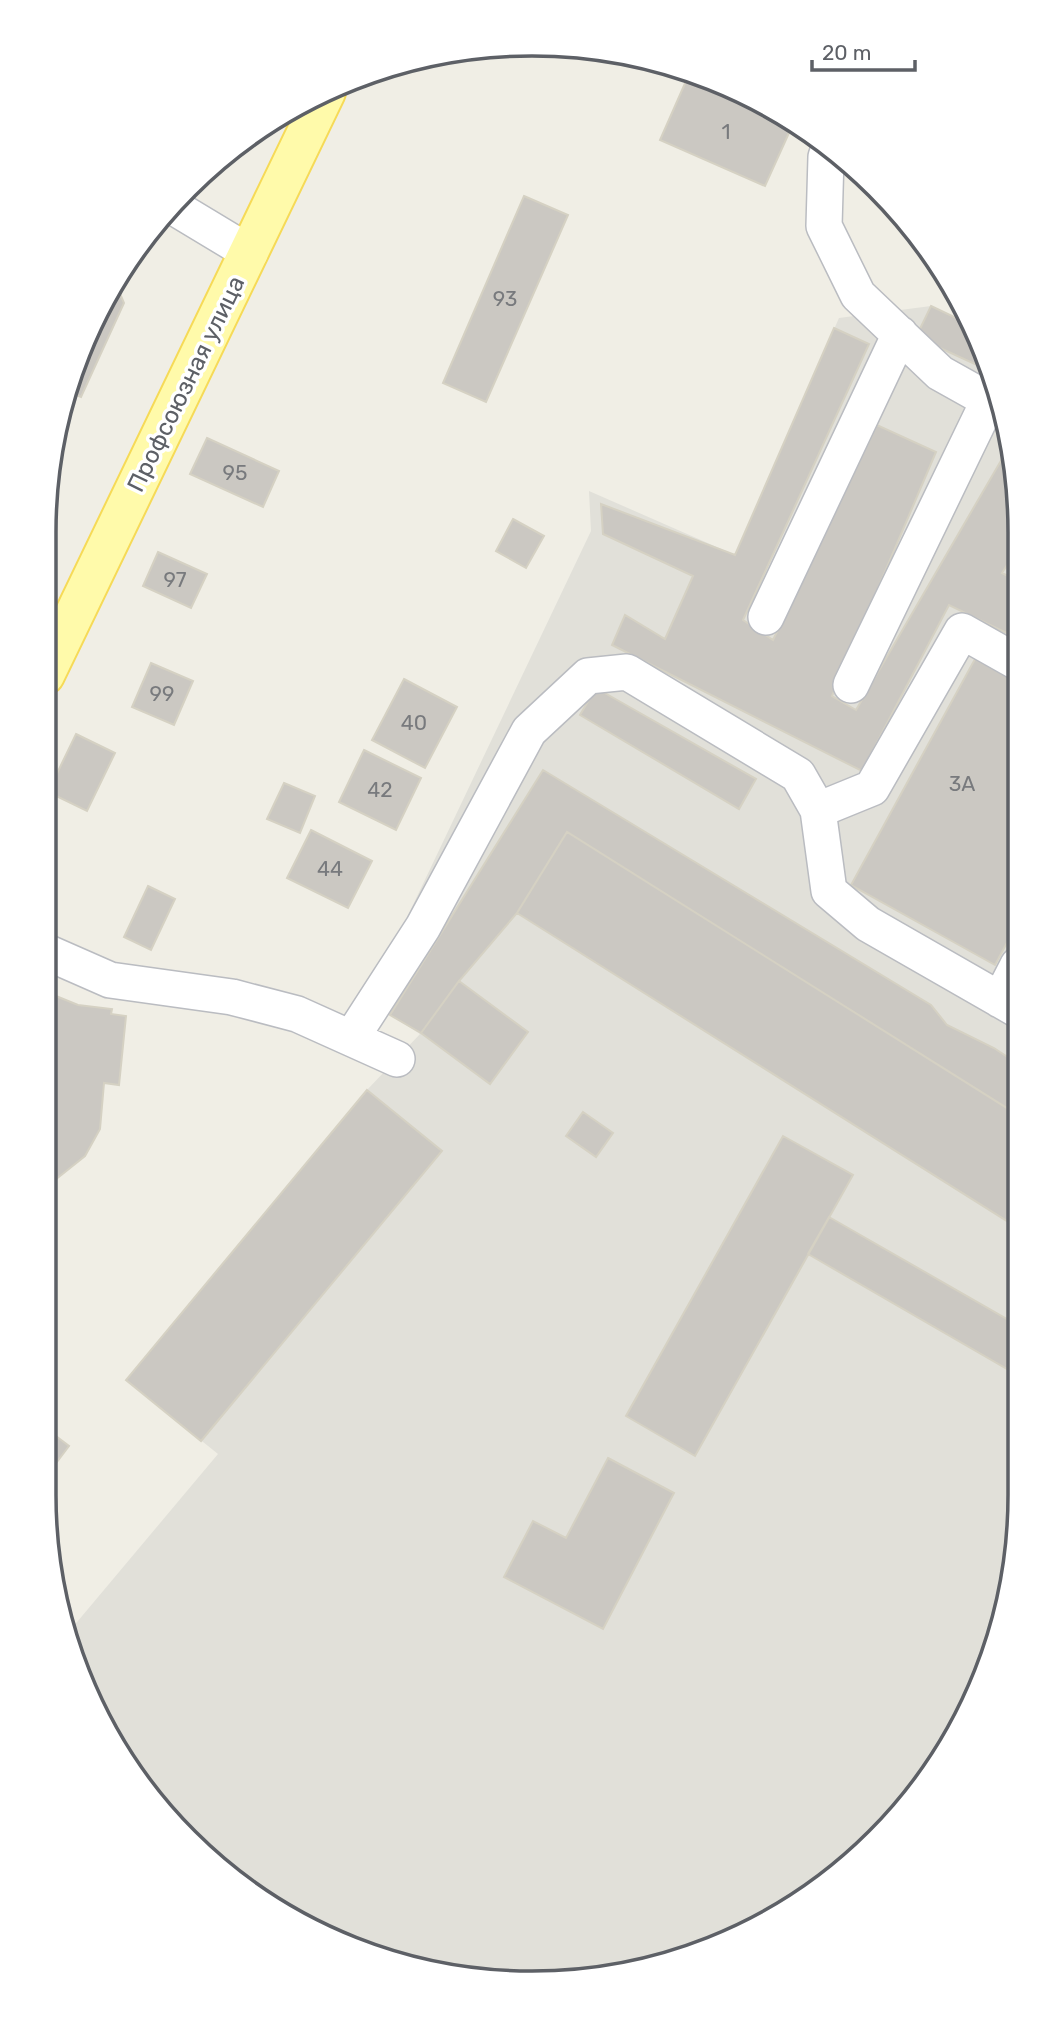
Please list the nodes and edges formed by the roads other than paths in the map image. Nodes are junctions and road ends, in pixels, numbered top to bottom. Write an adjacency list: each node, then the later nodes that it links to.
1 (319, 106): 4 (main road, Профсоюзная улица)
2 (826, 157): 5 (street)
3 (180, 211): 4 (street)
4 (250, 253): 9 (main road, Профсоюзная улица)
5 (900, 334): 6 (street); 8 (street)
6 (989, 400)
7 (992, 408): 11 (street)
8 (766, 617)
9 (56, 652)
10 (1008, 657): 12 (street)
11 (851, 685)
12 (818, 810): 14 (street); 15 (street)
13 (56, 956): 15 (street)
14 (1008, 1004)
15 (352, 1037): 16 (street)
16 (397, 1059)

